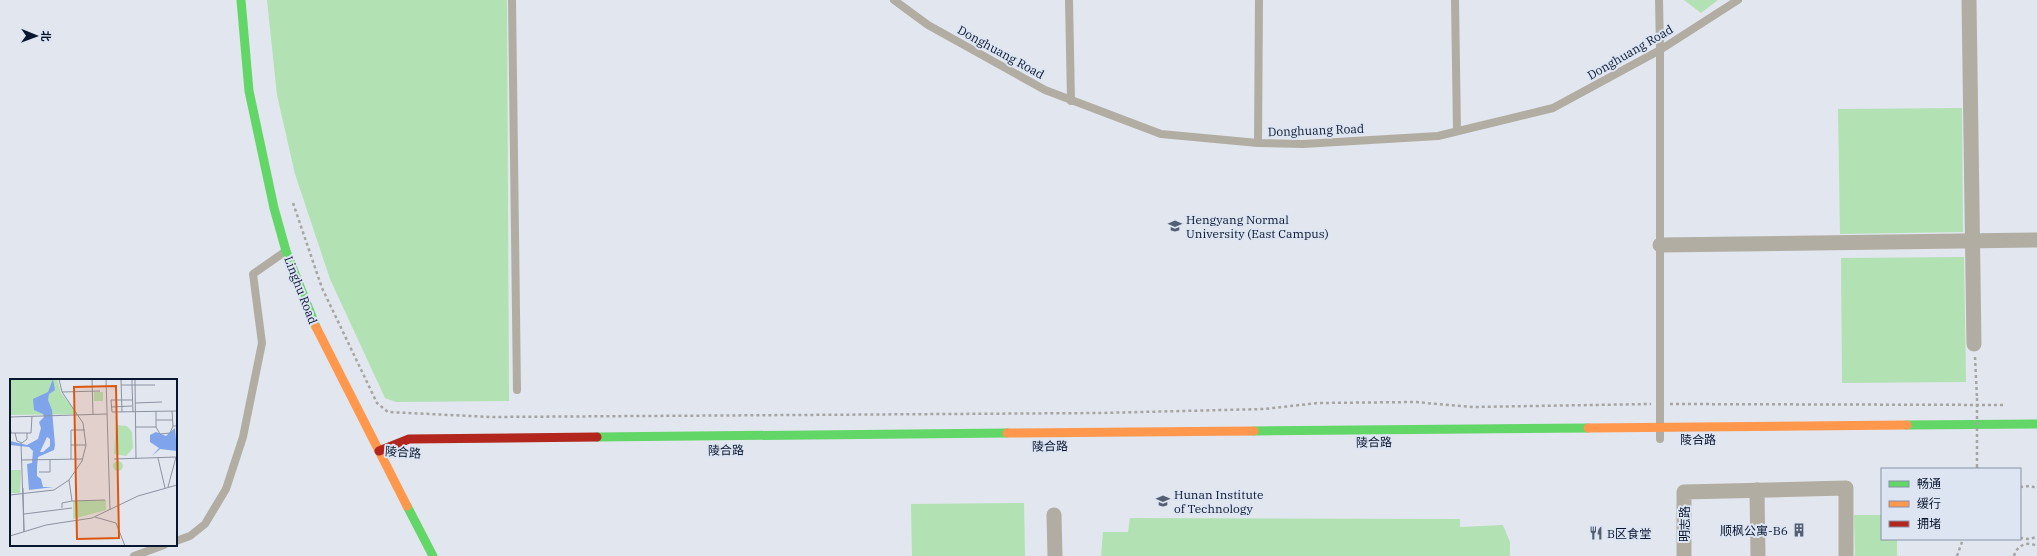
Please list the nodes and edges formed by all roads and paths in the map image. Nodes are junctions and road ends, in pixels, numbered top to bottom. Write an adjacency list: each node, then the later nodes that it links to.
1 (241, 0): 18 (street, Linghu Road)
2 (512, 0): 20 (lane)
3 (894, 0): 11 (lane, Donghuang Road)
4 (1069, 0): 11 (lane)
5 (1259, 0): 13 (lane)
6 (1455, 0): 12 (lane)
7 (1659, 0): 10 (lane)
8 (1738, 0): 10 (lane, Donghuang Road)
9 (1969, 0): 16 (street)
10 (1660, 50): 12 (lane, Donghuang Road); 17 (lane)
11 (1071, 101): 13 (lane, Donghuang Road)
12 (1457, 131): 13 (lane, Donghuang Road)
13 (1258, 143)
14 (291, 199): 21 (path)
15 (2037, 240): 16 (street)
16 (1973, 241): 17 (street); 19 (street)
17 (1660, 245): 21 (lane)
18 (286, 251): 26 (street, Linghu Road); 37 (lane)
19 (1974, 344): 28 (path, bridge)
20 (517, 390)
21 (1659, 404): 22 (path); 24 (lane)
22 (2006, 405)
23 (2037, 424): 24 (street, 陵合路)
24 (1659, 427): 25 (lane); 26 (street, 陵合路)
25 (1660, 439)
26 (379, 451): 27 (street, 陵合路); 42 (street, Linghu Road)
27 (400, 452)
28 (1977, 468)
29 (2021, 487): 30 (path)
30 (2037, 488)
31 (1757, 490): 44 (street, 明志路); 45 (street); 46 (street)
32 (1054, 516): 43 (street)
33 (2037, 537): 35 (path)
34 (2021, 538): 35 (path)
35 (2029, 539): 38 (path)
36 (1963, 540): 47 (path)
37 (177, 541)
38 (2029, 543): 40 (path); 48 (path)
39 (161, 546): 41 (lane)
40 (2037, 546)
41 (134, 556)
42 (433, 556)
43 (1055, 556)
44 (1684, 556)
45 (1758, 556)
46 (1846, 556)
47 (1957, 556)
48 (2014, 556)

